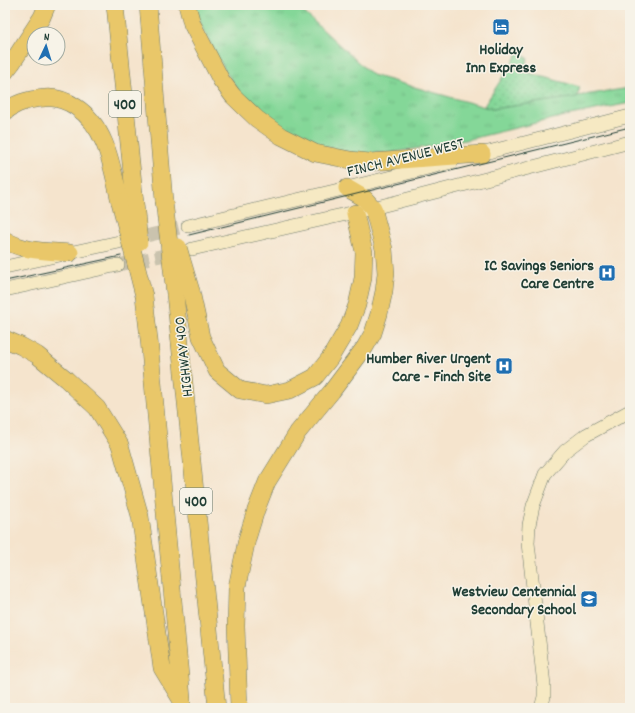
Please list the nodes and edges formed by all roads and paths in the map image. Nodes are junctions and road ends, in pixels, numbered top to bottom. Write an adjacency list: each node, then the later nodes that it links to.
1 (47, 5): 5 (highway)
2 (116, 5): 11 (highway, HIGHWAY 400 / 400)
3 (148, 5): 22 (highway, 400, bridge)
4 (187, 5): 9 (highway)
5 (5, 72)
6 (5, 112): 11 (highway)
7 (630, 116): 9 (main road, FINCH AVENUE WEST)
8 (630, 142): 12 (main road)
9 (482, 154): 10 (main road, FINCH AVENUE WEST)
10 (347, 188): 12 (highway); 14 (main road, FINCH AVENUE WEST)
11 (128, 202): 25 (highway, HIGHWAY 400 / 400, bridge)
12 (373, 208): 13 (main road); 27 (highway)
13 (355, 213): 17 (main road); 22 (highway)
14 (188, 226)
15 (5, 240): 18 (highway)
16 (119, 242): 18 (main road)
17 (192, 249)
18 (70, 253): 20 (main road)
19 (118, 265): 21 (main road)
20 (5, 266)
21 (5, 290)
22 (183, 292): 26 (highway, HIGHWAY 400 / 400)
23 (5, 339): 25 (highway)
24 (630, 411): 28 (main road)
25 (183, 705)
26 (217, 708)
27 (239, 708)
28 (541, 708)

